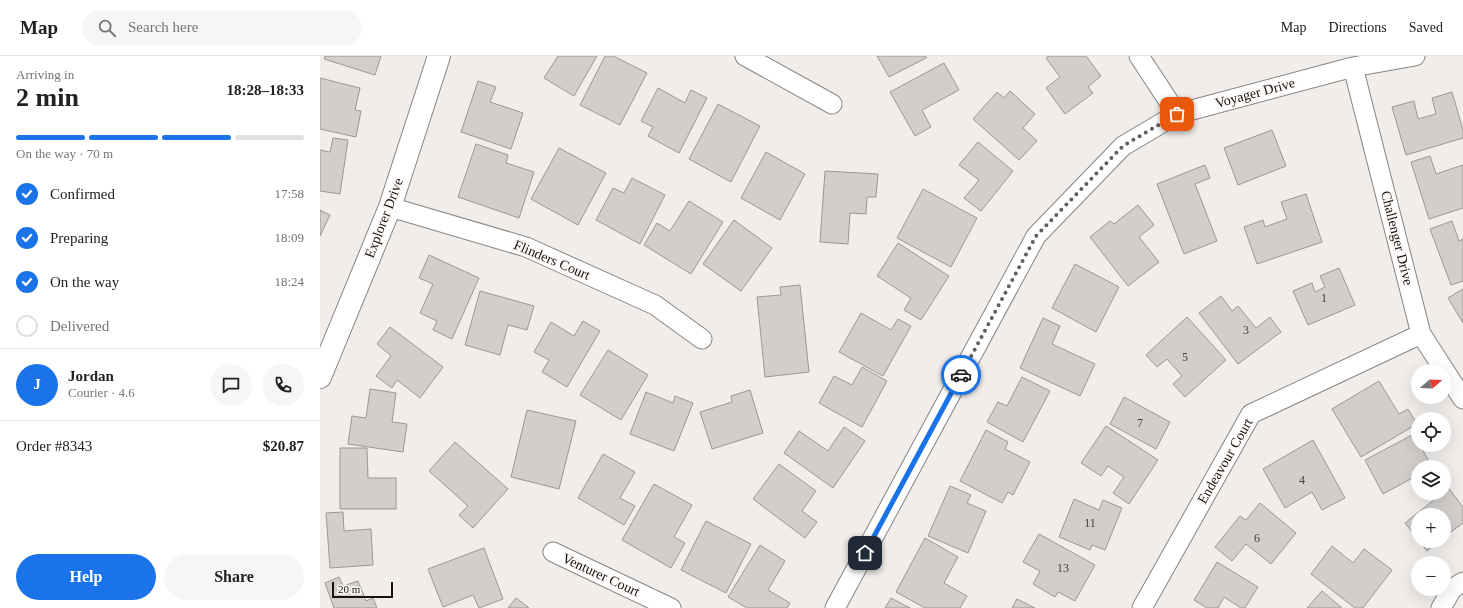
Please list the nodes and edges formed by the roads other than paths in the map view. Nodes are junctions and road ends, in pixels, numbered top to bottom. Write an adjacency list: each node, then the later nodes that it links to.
1 (439, 56): 8 (street, Explorer Drive)
2 (745, 56): 6 (street)
3 (1139, 56): 7 (street)
4 (1415, 56): 5 (street, Voyager Drive)
5 (1353, 67): 7 (street, Voyager Drive); 9 (street, Challenger Drive)
6 (832, 104)
7 (1177, 114): 16 (street, Voyager Drive)
8 (390, 207): 10 (street, Flinders Court); 11 (street, Explorer Drive)
9 (1421, 334): 12 (street, Challenger Drive); 17 (street, Endeavour Court)
10 (702, 339)
11 (320, 377)
12 (1463, 399)
13 (553, 552): 15 (street, Venturer Court)
14 (1463, 582): 18 (street)
15 (671, 608)
16 (835, 608)
17 (1142, 608)
18 (1441, 608)

